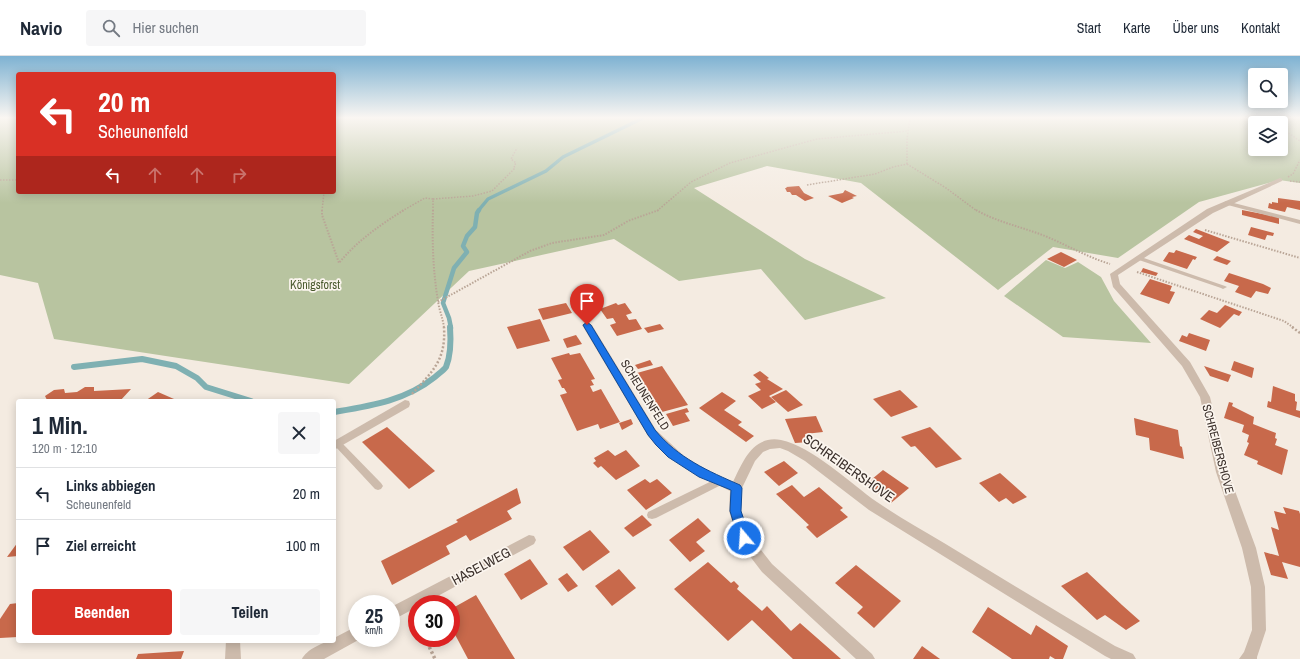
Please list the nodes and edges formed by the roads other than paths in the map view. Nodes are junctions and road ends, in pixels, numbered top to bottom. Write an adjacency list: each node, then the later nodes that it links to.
1 (1281, 180): 2 (street)
2 (1226, 204): 3 (lane); 4 (street)
3 (1300, 222)
4 (1138, 258): 5 (lane); 21 (street, SCHREIBERSHOVE)
5 (1223, 287)
6 (587, 325): 9 (street, SCHEUNENFELD)
7 (405, 404): 8 (street)
8 (336, 445): 10 (lane)
9 (720, 482): 11 (street, SCHEUNENFELD); 12 (lane)
10 (378, 486)
11 (736, 488): 19 (street, SCHREIBERSHOVE); 20 (street, SCHREIBERSHOVE)
12 (652, 515)
13 (529, 540): 14 (street, HASELWEG)
14 (400, 609)
15 (348, 638): 18 (street)
16 (234, 643): 17 (street)
17 (233, 659)
18 (310, 659)
19 (867, 659)
20 (1128, 659)
21 (1247, 659)

